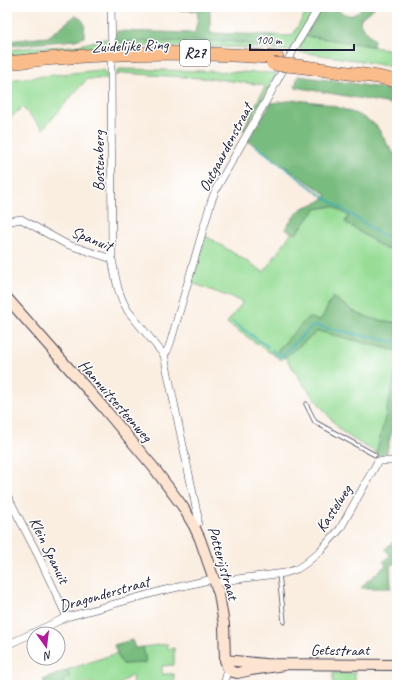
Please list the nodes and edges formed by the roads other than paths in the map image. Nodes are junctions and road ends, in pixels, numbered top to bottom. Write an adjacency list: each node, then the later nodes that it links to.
1 (111, 7): 3 (street, Bostenberg)
2 (318, 7): 12 (street, Outgaardenstraat)
3 (112, 58): 4 (highway, Zuidelijke Ring / R27); 5 (highway, Zuidelijke Ring / R27); 6 (highway, Zuidelijke Ring / R27); 10 (street, Bostenberg)
4 (7, 63)
5 (298, 63): 7 (highway, Zuidelijke Ring / R27); 8 (highway, Zuidelijke Ring / R27)
6 (7, 70)
7 (397, 74)
8 (397, 81)
9 (7, 224): 10 (street, Spanuit)
10 (112, 259): 12 (street, Spanuit)
11 (7, 298): 17 (street, Hannuitsesteenweg)
12 (164, 355): 17 (street, Potterijstraat)
13 (306, 404): 14 (lane)
14 (375, 455)
15 (397, 462): 18 (street, Kastelweg)
16 (7, 495): 20 (street, Klein Spanuit)
17 (194, 526): 19 (street, Potterijstraat)
18 (279, 574): 19 (street, Kastelweg); 21 (lane)
19 (214, 581): 20 (street, Dragonderstraat); 23 (street, Potterijstraat)
20 (67, 617): 22 (street, Dragonderstraat)
21 (284, 622)
22 (7, 645)
23 (227, 665): 24 (street, Getestraat); 25 (street, Potterijstraat)
24 (397, 665)
25 (224, 685)

